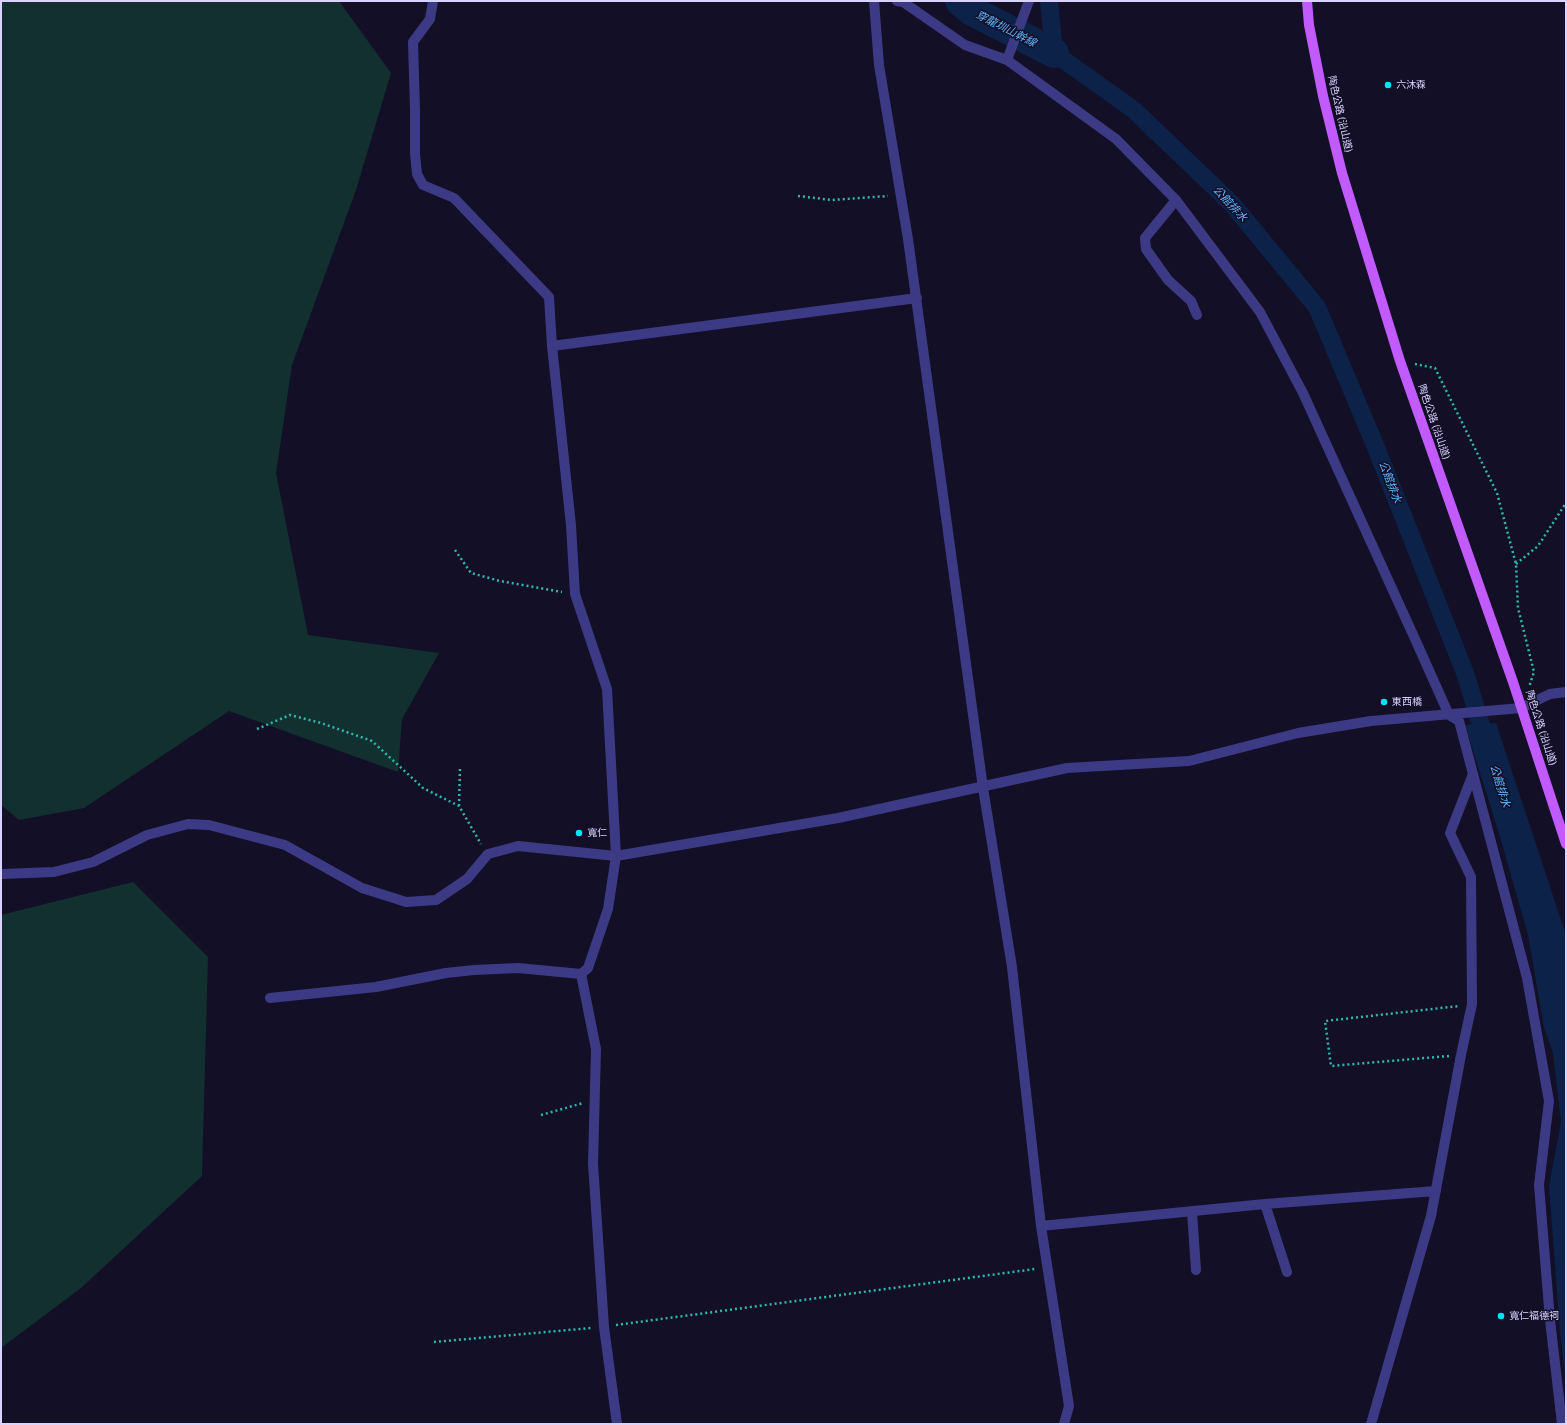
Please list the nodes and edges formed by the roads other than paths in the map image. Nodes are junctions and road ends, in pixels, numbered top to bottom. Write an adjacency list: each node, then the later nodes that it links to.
1 (433, 1): 10 (street)
2 (874, 1): 8 (street)
3 (897, 1): 6 (street)
4 (1029, 1): 6 (street)
5 (1307, 1): 12 (main road, 陶色公路 (沿山道))
6 (1006, 60): 7 (street)
7 (1176, 200): 9 (street); 13 (street)
8 (917, 298): 10 (street); 15 (street)
9 (1197, 315)
10 (552, 346): 17 (street)
11 (1566, 692): 12 (street)
12 (1521, 708): 13 (street); 16 (main road, 陶色公路 (沿山道))
13 (1449, 715): 14 (street); 15 (street)
14 (1473, 774): 21 (street); 30 (street)
15 (983, 788): 17 (street); 24 (street)
16 (1566, 844)
17 (616, 856): 18 (street); 19 (street)
18 (1, 874)
19 (581, 974): 20 (street); 27 (street)
20 (270, 998)
21 (1436, 1191): 22 (street); 29 (street)
22 (1265, 1204): 23 (street); 26 (street)
23 (1192, 1212): 24 (street); 25 (street)
24 (1041, 1226): 28 (street)
25 (1196, 1270)
26 (1287, 1272)
27 (617, 1424)
28 (1064, 1424)
29 (1371, 1424)
30 (1562, 1424)

